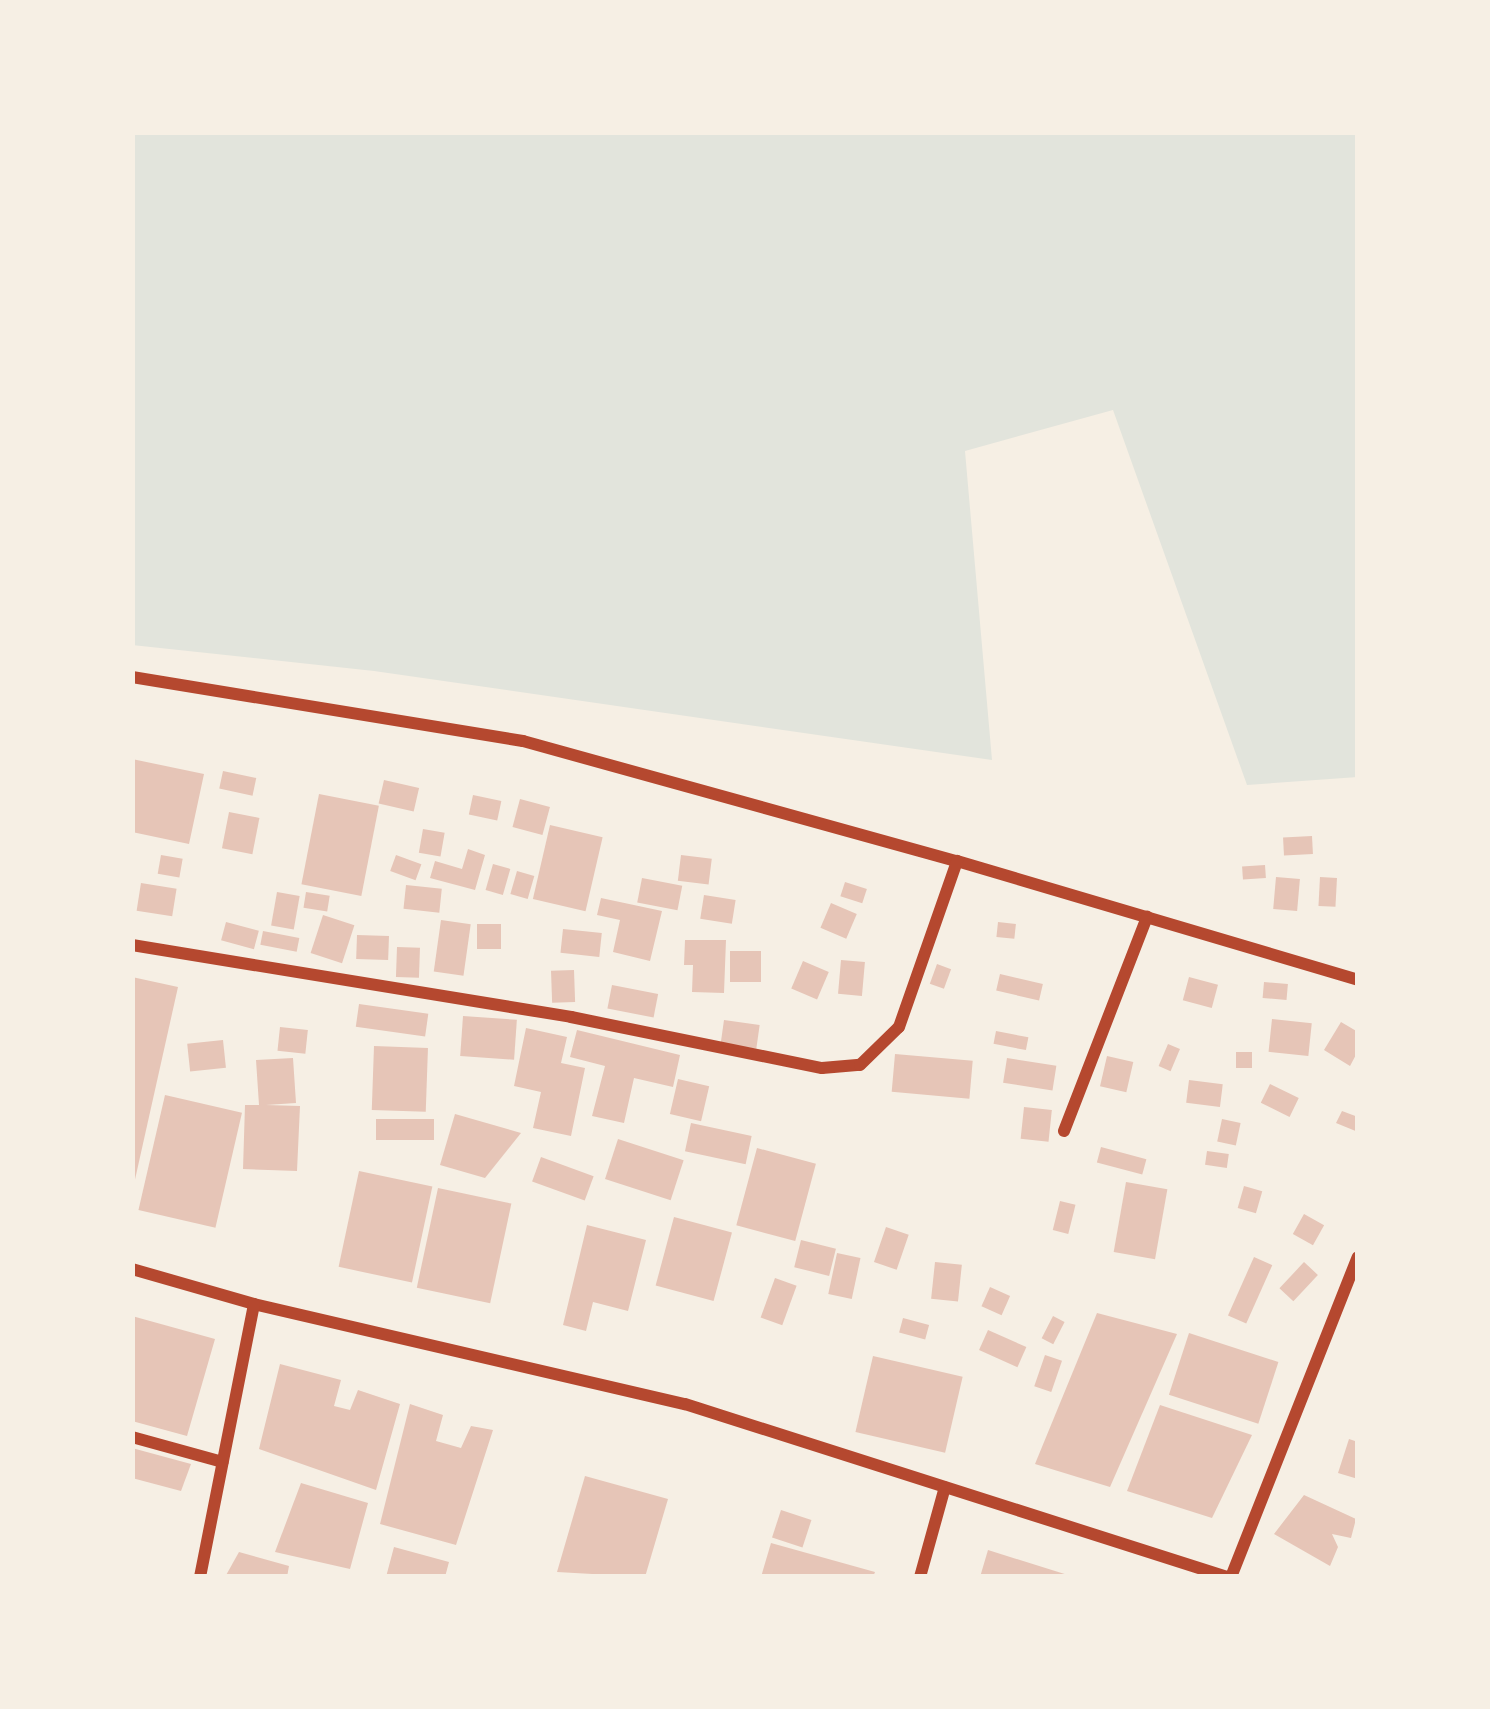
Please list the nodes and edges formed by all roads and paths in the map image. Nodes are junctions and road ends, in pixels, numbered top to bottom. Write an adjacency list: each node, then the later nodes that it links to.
1 (132, 677): 2 (street)
2 (957, 861): 3 (street); 4 (street)
3 (1147, 917): 5 (street); 6 (street)
4 (132, 945)
5 (1358, 980)
6 (1064, 1131)
7 (1358, 1257): 15 (street)
8 (132, 1269): 9 (street)
9 (254, 1304): 11 (street); 12 (street)
10 (132, 1437): 11 (street)
11 (223, 1462): 13 (street)
12 (945, 1487): 14 (street); 15 (street)
13 (200, 1577)
14 (920, 1577)
15 (1229, 1577)

